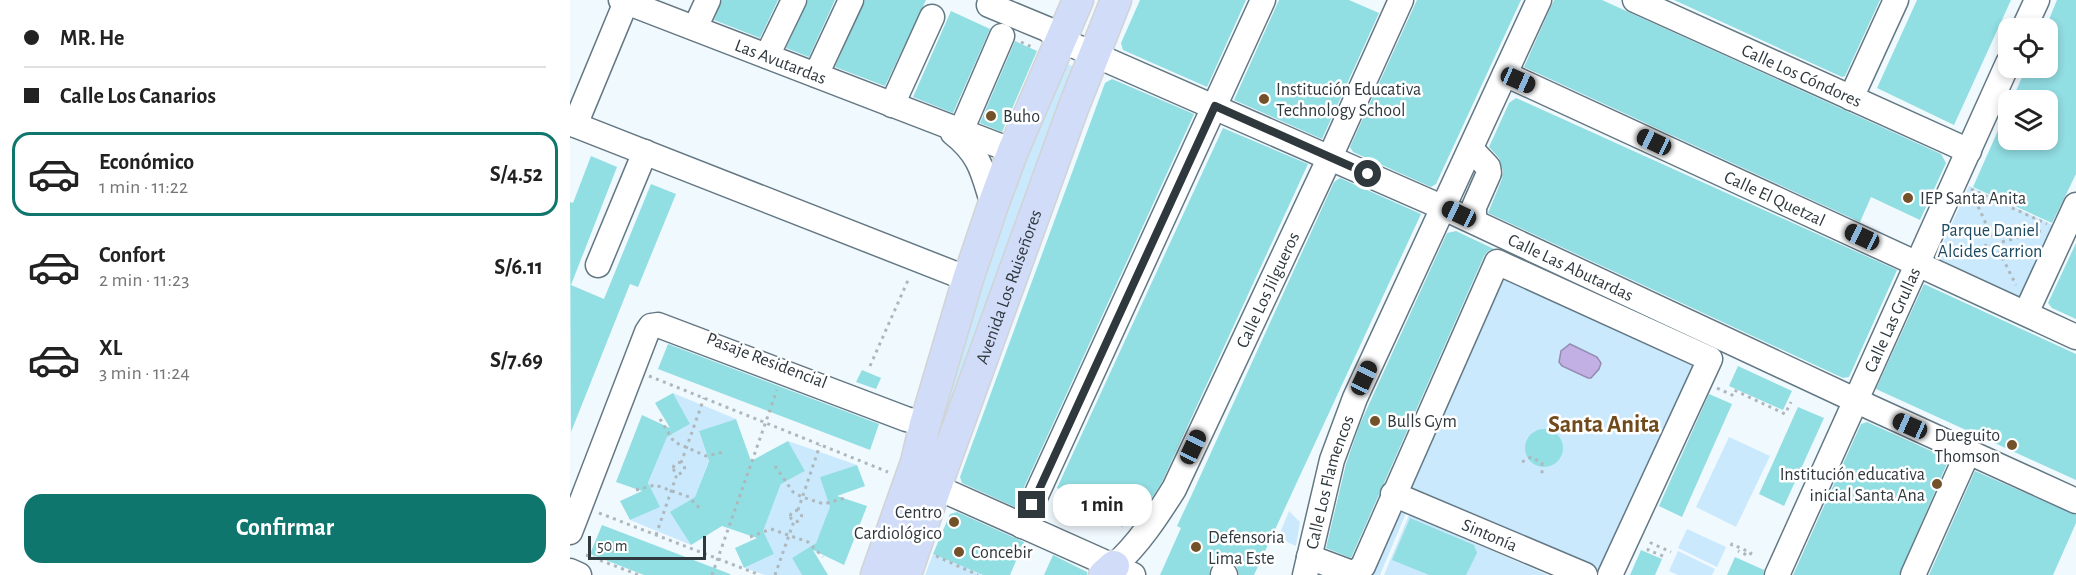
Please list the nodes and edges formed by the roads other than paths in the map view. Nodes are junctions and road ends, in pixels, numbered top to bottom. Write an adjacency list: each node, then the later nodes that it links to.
1 (708, 0): 17 (street)
2 (794, 0): 21 (street)
3 (851, 0): 23 (street)
4 (991, 0): 19 (street, Calle Las Abutardas)
5 (1078, 0): 19 (main road, Avenida Los Ruiseñores)
6 (1116, 0): 20 (main road, Avenida Los Ruiseñores)
7 (1263, 0): 27 (street)
8 (1401, 0): 34 (street, Calle Los Jilgueros)
9 (1539, 0): 22 (street, Calle Los Flamencos)
10 (1635, 0): 25 (street, Calle Los Cóndores)
11 (1896, 0): 25 (street)
12 (2037, 0): 16 (street)
13 (624, 1): 14 (street, Las Avutardas); 28 (street)
14 (656, 3): 17 (street, Las Avutardas)
15 (932, 17): 26 (street)
16 (2029, 18)
17 (694, 28): 21 (street, Las Avutardas)
18 (1002, 36): 29 (street)
19 (1061, 40): 20 (street, Calle Las Abutardas); 31 (main road, Avenida Los Ruiseñores)
20 (1094, 54): 27 (street, Calle Las Abutardas); 47 (main road, Avenida Los Ruiseñores)
21 (767, 56): 23 (street, Las Avutardas)
22 (1505, 74): 30 (street, Calle Los Flamencos); 39 (street, Calle El Quetzal)
23 (816, 75): 26 (street, Las Avutardas)
24 (2001, 78): 32 (street, Calle Las Grullas)
25 (1851, 98): 32 (street, Calle Los Cóndores)
26 (892, 105): 29 (street, Las Avutardas)
27 (1215, 106): 34 (street, Calle Las Abutardas); 50 (street)
28 (572, 124): 33 (street)
29 (950, 127): 31 (street, Las Avutardas); 35 (street, Las Avutardas)
30 (1471, 149): 37 (street, Calle Los Flamencos); 38 (street)
31 (1013, 151): 35 (main road, Avenida Los Ruiseñores)
32 (1969, 151): 39 (street, Calle Las Grullas)
33 (645, 152): 40 (street); 41 (street)
34 (1330, 157): 37 (street, Calle Las Abutardas); 53 (street, Calle Los Jilgueros)
35 (993, 205): 41 (main road, Avenida Los Ruiseñores)
36 (2076, 205): 42 (street)
37 (1444, 208): 38 (street, Calle Las Abutardas); 52 (street, Calle Los Flamencos)
38 (1474, 221): 44 (street, Calle Las Abutardas)
39 (1918, 263): 42 (street, Calle El Quetzal); 44 (street, Calle Las Grullas)
40 (598, 265)
41 (968, 279): 45 (main road, Avenida Los Ruiseñores)
42 (2026, 313): 43 (street, Calle El Quetzal)
43 (2076, 337)
44 (1856, 401): 46 (street, Calle Las Abutardas); 58 (street, Calle Las Grullas)
45 (925, 424): 47 (main road, Avenida Los Ruiseñores); 51 (street)
46 (1968, 452): 49 (street, Calle Las Abutardas); 59 (street)
47 (920, 477): 50 (street); 54 (main road, Avenida Los Ruiseñores); 55 (main road, Avenida Los Ruiseñores)
48 (1393, 494): 52 (street); 56 (street, Sintonía); 57 (street)
49 (2076, 501)
50 (1022, 526): 53 (street)
51 (574, 558)
52 (1307, 566)
53 (1117, 572)
54 (876, 575)
55 (906, 575)
56 (1585, 575)
57 (1610, 575)
58 (1777, 575)
59 (1913, 575)

